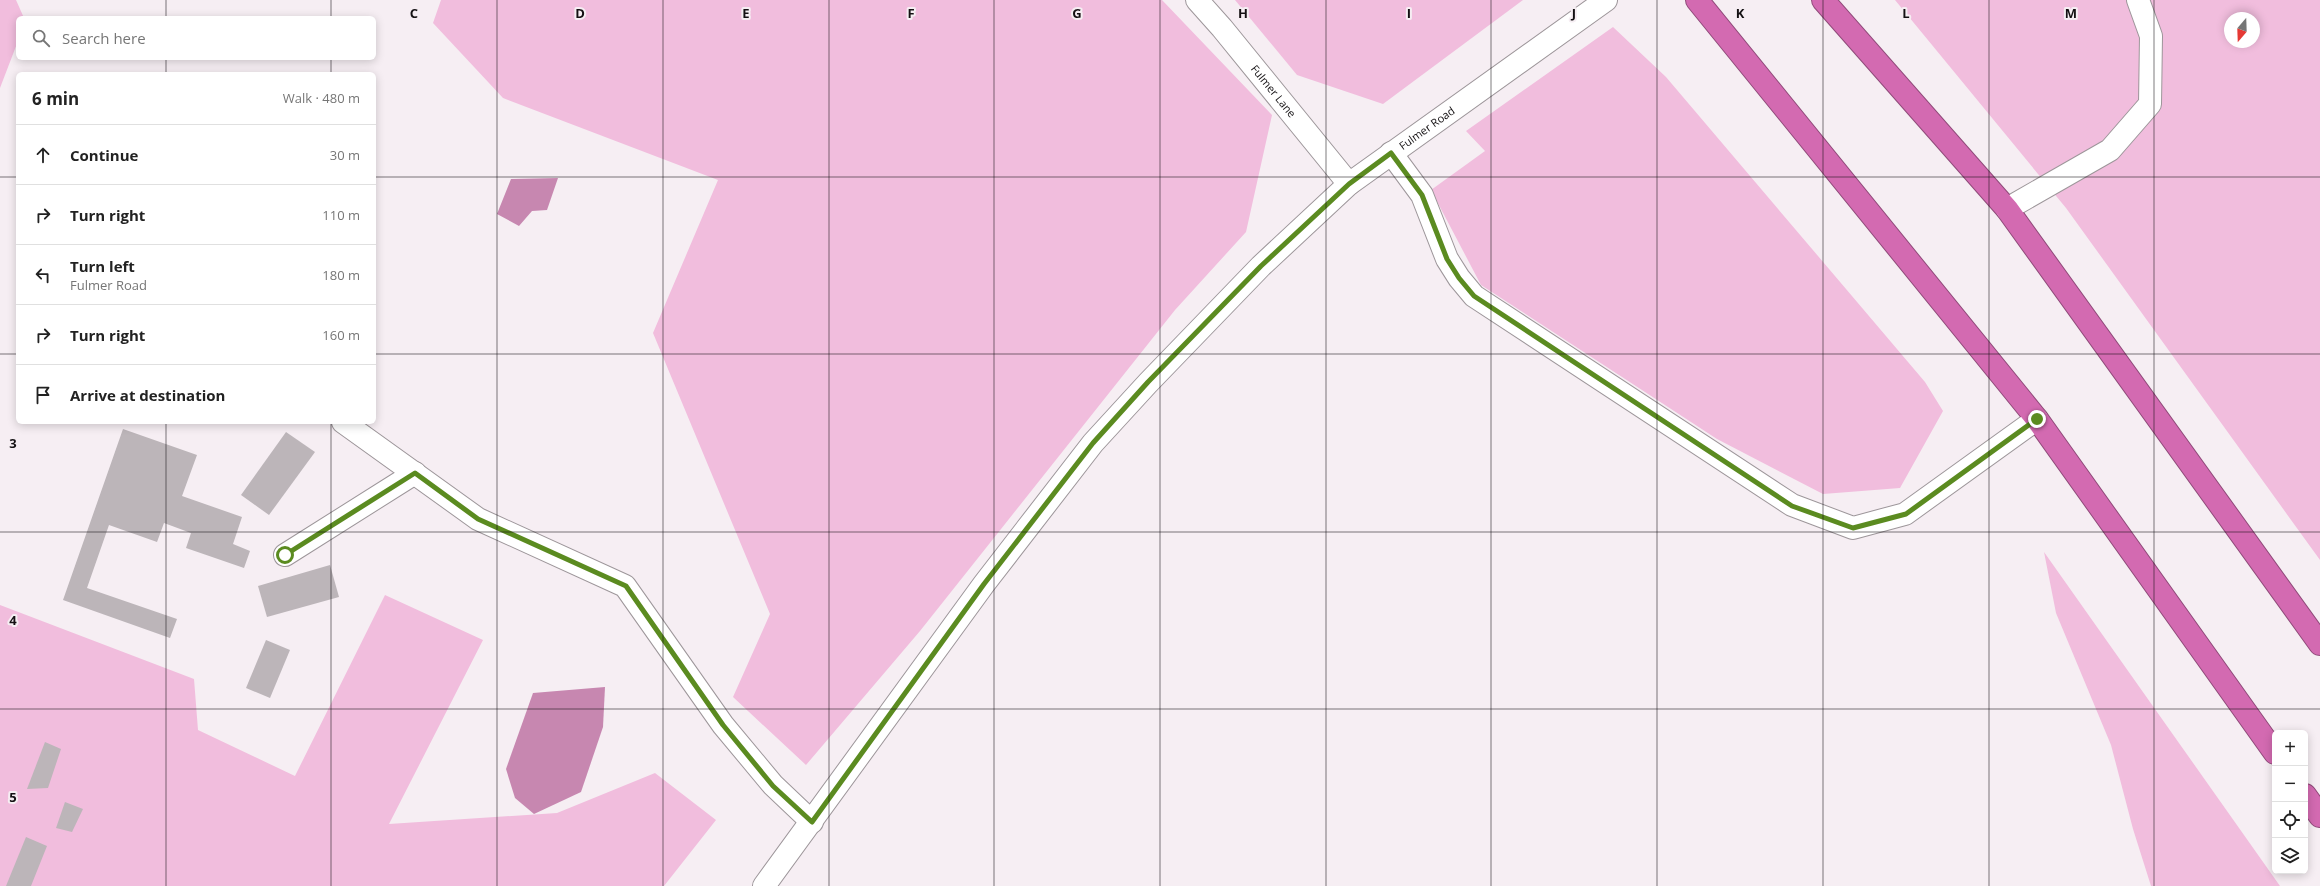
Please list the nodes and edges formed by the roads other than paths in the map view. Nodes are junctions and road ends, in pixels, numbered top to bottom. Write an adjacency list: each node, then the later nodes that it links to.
1 (1197, 0): 7 (street, Fulmer Lane)
2 (1697, 0): 9 (highway)
3 (1823, 0): 8 (highway)
4 (2138, 0): 8 (street)
5 (1600, 4): 6 (street, Fulmer Road)
6 (1391, 153): 7 (street, Fulmer Road); 9 (street)
7 (1349, 184): 17 (street, Fulmer Road)
8 (2007, 209): 13 (highway)
9 (2037, 419): 14 (highway)
10 (346, 424): 11 (street)
11 (415, 473): 12 (street); 17 (street)
12 (285, 555)
13 (2320, 644)
14 (2272, 749)
15 (2308, 799): 16 (highway)
16 (2320, 816)
17 (812, 822): 18 (street, Fulmer Road)
18 (764, 886)

